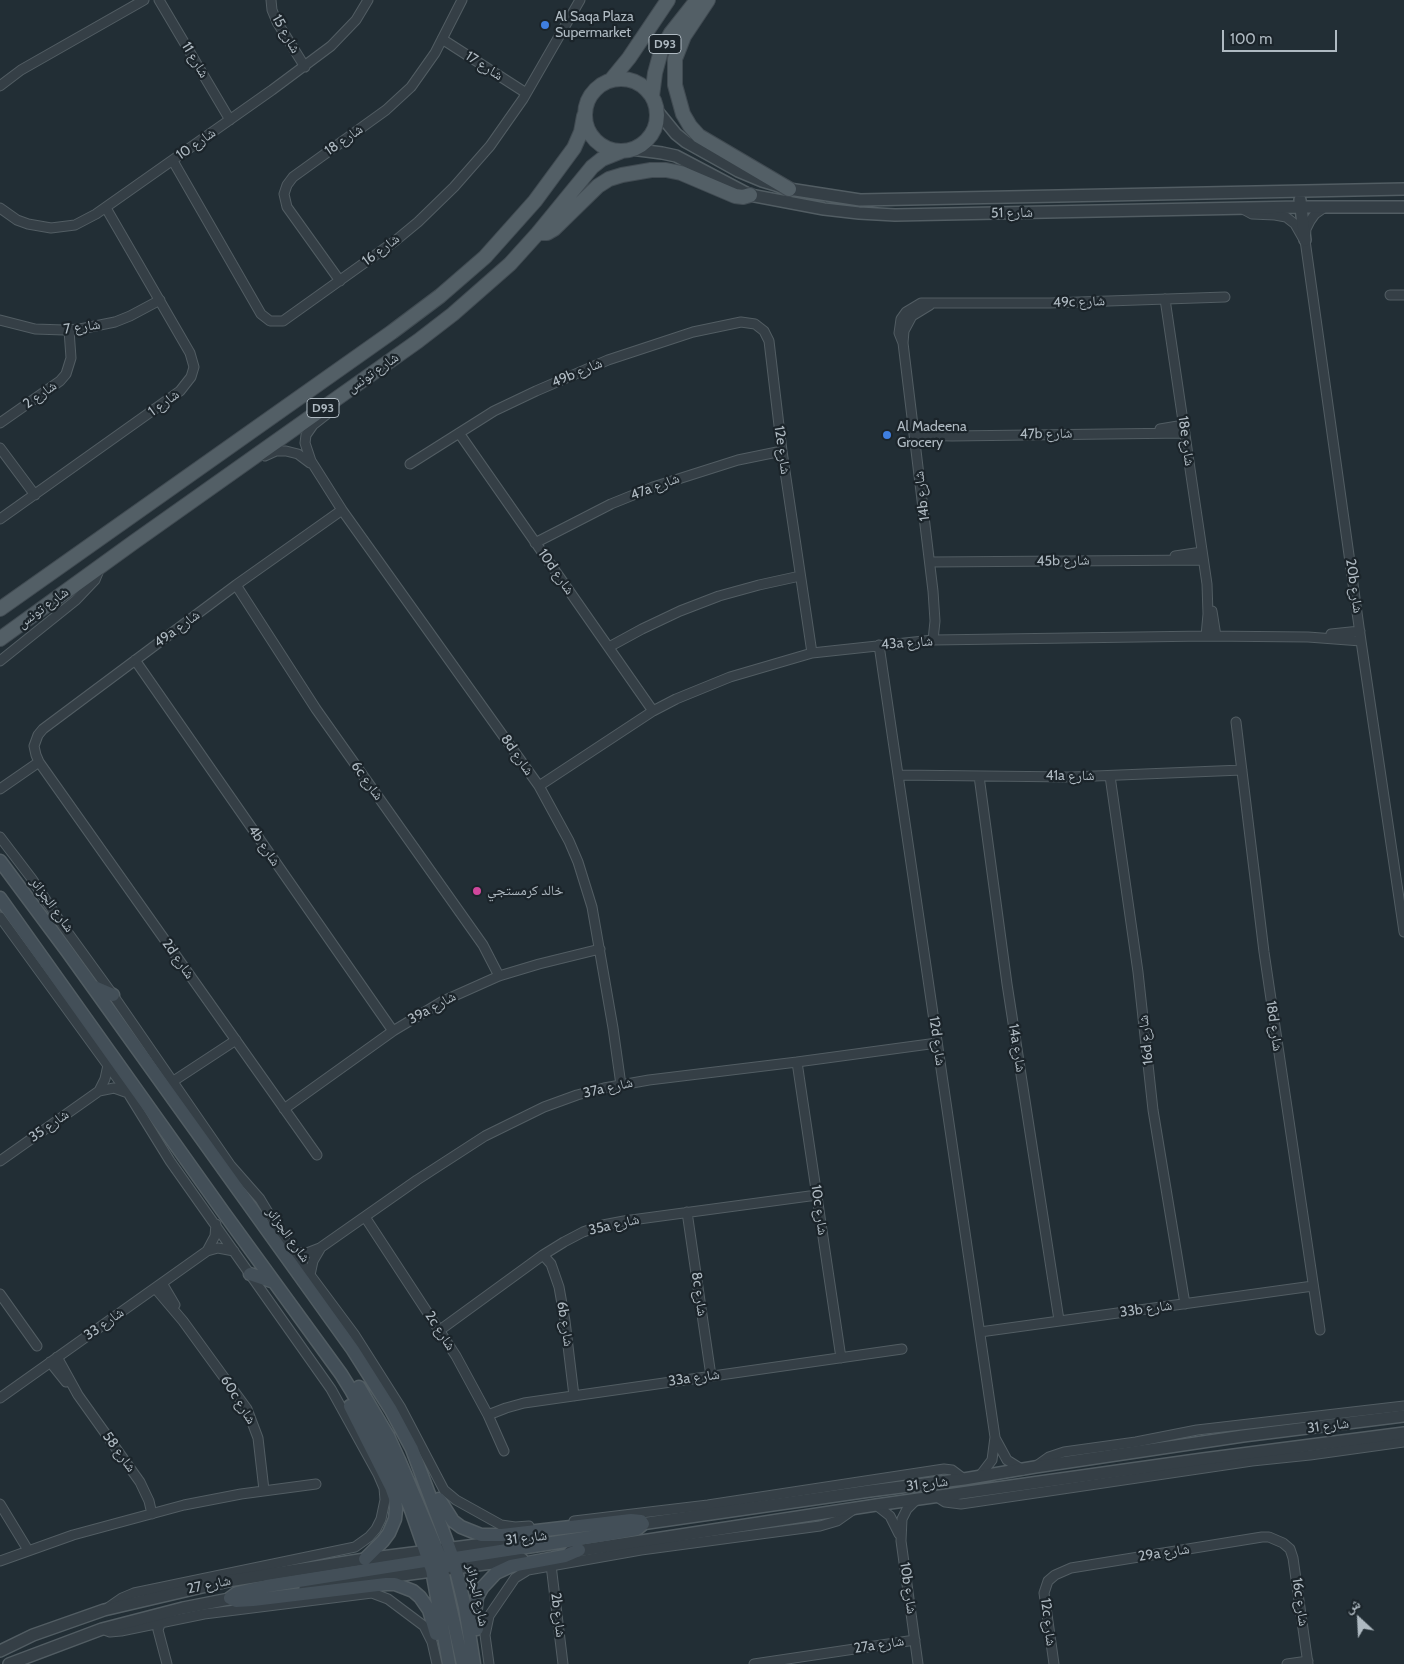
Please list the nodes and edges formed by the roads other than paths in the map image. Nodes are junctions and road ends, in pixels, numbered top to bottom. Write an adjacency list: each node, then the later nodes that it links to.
1 (144, 0): 13 (street)
2 (159, 0): 18 (street, شارع 11)
3 (271, 0): 11 (street, شارع 15)
4 (368, 0): 11 (street, شارع 10)
5 (462, 0): 10 (street, شارع 18)
6 (668, 0): 12 (main road, D93)
7 (697, 0): 15 (main road, D93)
8 (708, 0): 21 (main road)
9 (576, 2): 14 (street, شارع 16)
10 (442, 39): 14 (street, شارع 17); 33 (street, شارع 18)
11 (305, 67): 18 (street, شارع 10)
12 (611, 80): 15 (main road); 17 (main road)
13 (0, 86)
14 (526, 93): 33 (street, شارع 16)
15 (652, 96): 16 (main road)
16 (658, 112): 19 (main road); 21 (street, شارع 51)
17 (584, 116): 19 (main road); 62 (main road, شارع تونس / D93)
18 (230, 120): 20 (street, شارع 10)
19 (627, 150): 24 (street, شارع 51); 31 (main road, شارع تونس / D93)
20 (173, 161): 29 (street, شارع 10); 33 (street, شارع 16)
21 (789, 189): 22 (street, شارع 51)
22 (1390, 189): 23 (street, شارع 51); 26 (street)
23 (1404, 189)
24 (750, 195): 30 (street, شارع 51); 31 (main road)
25 (1404, 206): 27 (street, شارع 51)
26 (1299, 207): 27 (street, شارع 51); 30 (street, شارع 51); 32 (street)
27 (1325, 207): 32 (street, 20b شارع)
28 (0, 208): 29 (street, شارع 10)
29 (106, 208): 38 (street, شارع 1)
30 (1241, 208): 32 (street, 20b شارع)
31 (538, 233): 43 (main road, شارع تونس / D93)
32 (1305, 240): 64 (street, 20b شارع)
33 (340, 281)
34 (1390, 295): 35 (street)
35 (1404, 295)
36 (1225, 297): 37 (street, 49c شارع)
37 (1166, 299): 39 (street, 49c شارع); 45 (street, 18e شارع)
38 (160, 300): 42 (street, شارع 7); 53 (street, شارع 1)
39 (909, 314): 47 (street, 14b شارع)
40 (0, 320): 42 (street, شارع 7)
41 (759, 326): 46 (street, 49b شارع); 49 (street, 12e شارع)
42 (69, 330): 44 (street, شارع 2)
43 (329, 404): 51 (main road, شارع تونس / D93); 52 (street, 8d شارع)
44 (0, 423)
45 (1184, 429): 47 (street, 47b شارع); 57 (street, 18e شارع)
46 (459, 433): 50 (street, 49b شارع); 56 (street, 10d شارع)
47 (915, 438): 59 (street, 14b شارع)
48 (0, 448): 53 (street)
49 (782, 451): 56 (street, 47a شارع); 60 (street, 12e شارع)
50 (410, 464)
51 (239, 468): 52 (street, 8d شارع); 58 (main road, شارع تونس / D93)
52 (314, 468): 54 (street, 8d شارع)
53 (34, 495): 55 (street, شارع 1)
54 (342, 510): 61 (street, 49a شارع); 79 (street, 8d شارع)
55 (0, 519)
56 (535, 543): 68 (street, 10d شارع)
57 (1203, 556): 59 (street, 45b شارع); 63 (street, 18e شارع)
58 (101, 566): 65 (main road, شارع تونس / D93); 70 (street)
59 (930, 566): 66 (street, 14b شارع)
60 (800, 576): 68 (street); 69 (street, 12e شارع)
61 (236, 585): 71 (street, 49a شارع); 89 (street, 6c شارع)
62 (3, 609)
63 (1211, 636): 64 (street, 43a شارع); 66 (street, 43a شارع)
64 (1360, 636): 87 (street, 20b شارع)
65 (0, 639)
66 (938, 640): 67 (street, 43a شارع)
67 (878, 645): 69 (street, 43a شارع); 76 (street, 12d شارع)
68 (609, 647): 72 (street, 10d شارع)
69 (812, 653): 72 (street, 43a شارع)
70 (0, 660)
71 (135, 660): 74 (street, 49a شارع); 92 (street, 4b شارع)
72 (653, 710): 79 (street, 43a شارع)
73 (1236, 722): 75 (street, 18d شارع)
74 (39, 762): 80 (street); 93 (street, 2d شارع)
75 (1242, 770): 78 (street, 41a شارع); 117 (street, 18d شارع)
76 (898, 775): 77 (street, 41a شارع); 94 (street, 12d شارع)
77 (979, 776): 78 (street, 41a شارع); 120 (street, 14a شارع)
78 (1110, 776): 119 (street, 16d شارع)
79 (539, 786): 88 (street, 8d شارع)
80 (0, 789)
81 (0, 837): 91 (street)
82 (0, 861): 90 (main road, شارع الجزائر)
83 (0, 898): 115 (main road, شارع الجزائر)
84 (0, 917): 86 (street)
85 (0, 929): 86 (street)
86 (10, 930): 96 (street)
87 (1404, 932)
88 (600, 949): 89 (street, 39a شارع); 98 (street, 8d شارع)
89 (499, 976): 92 (street, 39a شارع)
90 (92, 985): 91 (main road); 126 (main road, شارع الجزائر)
91 (112, 995): 97 (street)
92 (393, 1032): 101 (street, 39a شارع)
93 (236, 1040): 97 (street); 101 (street, 2d شارع)
94 (937, 1043): 95 (street, 37a شارع); 123 (street, 12d شارع)
95 (797, 1062): 98 (street, 37a شارع); 104 (street, 10c شارع)
96 (108, 1065): 99 (street); 100 (street)
97 (172, 1082): 111 (street)
98 (621, 1084): 106 (street, 37a شارع)
99 (98, 1091): 100 (street); 103 (street, شارع 35)
100 (128, 1093): 107 (street)
101 (284, 1109): 102 (street, 2d شارع)
102 (317, 1156)
103 (0, 1161)
104 (817, 1195): 105 (street, 35a شارع); 128 (street, 10c شارع)
105 (687, 1212): 112 (street, 35a شارع); 131 (street, 8c شارع)
106 (365, 1217): 108 (street, 37a شارع); 121 (street, 2c شارع)
107 (216, 1224): 109 (street); 110 (street)
108 (320, 1248): 111 (street, 37a شارع); 114 (street)
109 (207, 1251): 110 (street); 116 (street, شارع 33)
110 (234, 1251): 113 (street)
111 (292, 1252): 114 (street)
112 (543, 1256): 121 (street, 35a شارع); 132 (street, 6b شارع)
113 (250, 1274): 115 (main road); 167 (street)
114 (310, 1276): 124 (street)
115 (274, 1283): 130 (main road, شارع الجزائر)
116 (159, 1285): 129 (street, شارع 33); 149 (street, 60c شارع)
117 (1313, 1286): 119 (street, 33b شارع); 122 (street, 18d شارع)
118 (0, 1294): 125 (street)
119 (1185, 1304): 120 (street, 33b شارع)
120 (1059, 1320): 123 (street, 33b شارع)
121 (440, 1330): 135 (street, 2c شارع)
122 (1320, 1330)
123 (980, 1332): 140 (street, 12d شارع)
124 (354, 1334): 126 (main road); 147 (street)
125 (37, 1346)
126 (352, 1350): 142 (main road, شارع الجزائر)
127 (902, 1350): 128 (street, 33a شارع)
128 (841, 1358): 131 (street, 33a شارع)
129 (54, 1360): 133 (street, شارع 33); 155 (street, شارع 58)
130 (341, 1374): 163 (main road); 164 (main road, شارع الجزائر)
131 (711, 1376): 132 (street, 33a شارع)
132 (574, 1396): 135 (street, 33a شارع)
133 (0, 1398)
134 (1404, 1406): 144 (street)
135 (488, 1415): 143 (street, 2c شارع)
136 (1404, 1416): 144 (street, شارع 31)
137 (1404, 1427): 139 (street)
138 (1404, 1433): 139 (street, شارع 31)
139 (1384, 1436): 150 (street, شارع 31)
140 (995, 1437): 145 (street, 12d شارع); 146 (street, 12d شارع)
141 (1404, 1442): 150 (street)
142 (412, 1449): 156 (main road); 164 (main road, شارع الجزائر)
143 (504, 1451)
144 (1035, 1467): 145 (street, شارع 31)
145 (1023, 1470): 146 (street, شارع 31)
146 (979, 1477): 147 (street, شارع 31)
147 (964, 1480): 156 (street, شارع 31)
148 (316, 1484): 149 (street)
149 (264, 1490): 155 (street)
150 (937, 1497): 151 (street, شارع 31)
151 (916, 1500): 153 (street, شارع 31); 157 (street, 10b شارع)
152 (0, 1504): 160 (street)
153 (876, 1505): 154 (street, شارع 31); 157 (street, 10b شارع)
154 (854, 1509): 159 (street, شارع 31); 162 (street)
155 (152, 1514): 160 (street)
156 (643, 1524): 164 (main road)
157 (901, 1541): 176 (street, 10b شارع)
158 (1283, 1543): 169 (street, 29a شارع); 179 (street, 16c شارع)
159 (627, 1544): 161 (street, شارع 31); 162 (street)
160 (28, 1550): 165 (street)
161 (580, 1550): 164 (street, شارع 31); 187 (main road)
162 (641, 1550): 166 (street)
163 (365, 1559): 164 (street, شارع 27); 168 (street, شارع 27)
164 (440, 1560): 170 (main road); 184 (main road, شارع الجزائر); 185 (main road); 186 (main road, شارع الجزائر)
165 (0, 1561)
166 (552, 1565): 188 (street); 189 (street, 2b شارع)
167 (238, 1572): 168 (street); 172 (street)
168 (250, 1577): 172 (street, شارع 27)
169 (1048, 1581): 192 (street, 12c شارع)
170 (230, 1598): 171 (street, شارع 27); 183 (main road)
171 (183, 1608): 173 (street); 175 (street, شارع 27)
172 (104, 1610): 177 (street, شارع 27)
173 (175, 1620): 174 (street); 182 (street)
174 (161, 1622): 175 (street); 181 (street)
175 (102, 1628): 180 (street, شارع 27)
176 (915, 1640): 178 (street, 27a شارع); 191 (street, 10b شارع)
177 (0, 1651)
178 (785, 1662): 190 (street, 27a شارع)
179 (1308, 1662): 193 (street)
180 (9, 1664)
181 (167, 1664)
182 (437, 1664)
183 (443, 1664)
184 (449, 1664)
185 (463, 1664)
186 (474, 1664)
187 (482, 1664)
188 (489, 1664)
189 (563, 1664)
190 (754, 1664)
191 (918, 1664)
192 (1054, 1664)
193 (1287, 1664)

